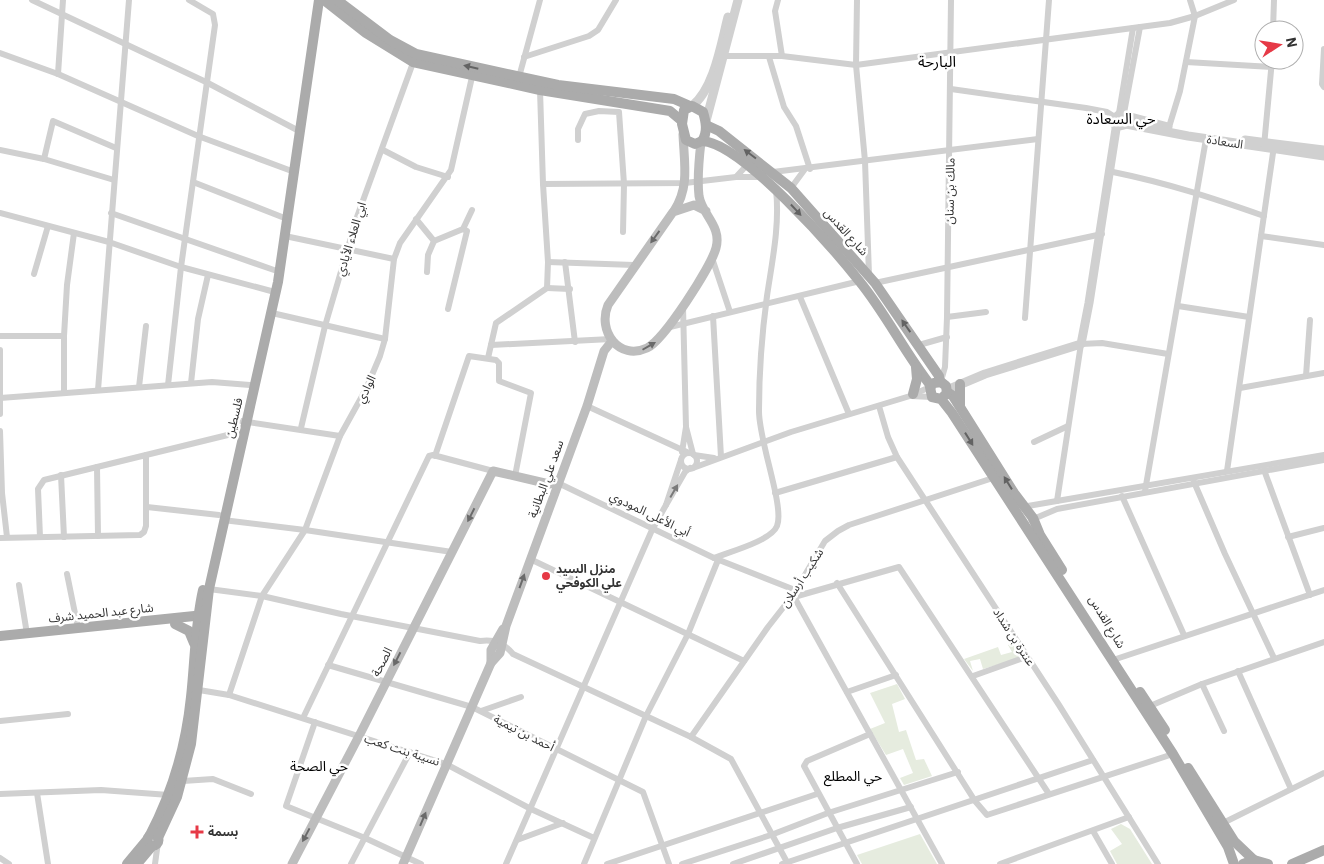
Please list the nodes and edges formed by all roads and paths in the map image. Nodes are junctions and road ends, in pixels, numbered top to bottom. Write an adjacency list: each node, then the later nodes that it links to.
1 (32, 0): 18 (street)
2 (63, 0): 18 (street)
3 (129, 0): 23 (street)
4 (189, 0): 39 (street)
5 (312, 0): 51 (main road, فلسطين)
6 (540, 0): 30 (street)
7 (616, 0): 30 (street)
8 (732, 0): 27 (street)
9 (738, 0): 27 (street)
10 (778, 0): 29 (street)
11 (857, 0): 34 (street)
12 (951, 0): 25 (street, مالك بن سنان)
13 (1049, 0): 22 (street)
14 (1190, 0): 19 (street)
15 (1234, 0): 19 (street)
16 (1274, 0): 20 (street)
17 (325, 3): 31 (main road); 51 (main road, فلسطين)
18 (62, 14): 23 (street); 36 (street)
19 (1195, 16): 21 (street); 32 (street)
20 (1273, 20)
21 (1137, 28): 22 (street); 47 (street)
22 (1046, 39): 25 (street); 43 (street)
23 (126, 45): 39 (street); 44 (street)
24 (1324, 49): 40 (street)
25 (952, 51): 34 (street); 41 (street, مالك بن سنان)
26 (0, 53): 36 (street)
27 (720, 56): 28 (street); 46 (street); 48 (street)
28 (770, 56): 29 (street); 68 (street)
29 (782, 56): 34 (street)
30 (524, 57): 38 (street)
31 (414, 58): 37 (main road); 38 (main road, one-way to 31); 61 (street, ابي العلاء الأيادي)
32 (1186, 62): 33 (street); 50 (street)
33 (1254, 64)
34 (856, 65): 66 (street)
35 (1271, 70): 57 (street)
36 (58, 74): 44 (street)
37 (472, 76): 42 (main road); 72 (street, الوادي)
38 (519, 78): 45 (main road)
39 (206, 82): 51 (street); 52 (street)
40 (1323, 87)
41 (951, 89): 43 (street, السعادة); 62 (street, مالك بن سنان)
42 (540, 90): 45 (main road); 79 (street)
43 (1041, 100): 47 (street, السعادة); 53 (street)
44 (121, 101): 52 (street); 59 (street)
45 (651, 102): 46 (main road); 49 (main road)
46 (691, 106): 48 (main road, شارع القدس); 49 (main road)
47 (1122, 118): 50 (street, السعادة); 54 (street, السعادة); 71 (street); 98 (street)
48 (706, 123): 56 (main road); 70 (main road, شارع القدس, one-way to 48)
49 (683, 127): 56 (main road); 78 (main road)
50 (1169, 127): 57 (street, السعادة)
51 (296, 130): 69 (main road, فلسطين); 84 (main road, فلسطين)
52 (198, 136): 69 (street); 76 (street)
53 (1038, 139): 62 (street); 105 (street)
54 (1206, 139): 57 (street, السعادة); 83 (street)
55 (578, 140): 80 (street)
56 (702, 142): 67 (main road); 77 (main road)
57 (1264, 144): 58 (street, السعادة)
58 (1274, 146): 63 (street, السعادة); 64 (street, السعادة); 90 (street)
59 (116, 148): 65 (street); 75 (street)
60 (0, 150): 65 (street)
61 (382, 150): 72 (street); 104 (street, ابي العلاء الأيادي)
62 (950, 150): 66 (street); 111 (street, مالك بن سنان)
63 (1324, 150)
64 (1324, 156)
65 (44, 159): 75 (street)
66 (865, 161): 68 (street); 117 (street)
67 (746, 165): 73 (street); 74 (main road)
68 (808, 169): 70 (street); 81 (street)
69 (288, 170): 84 (main road, فلسطين)
70 (773, 172): 81 (main road, شارع القدس)
71 (1113, 172): 83 (street); 98 (street)
72 (448, 177): 92 (street, الوادي)
73 (736, 177): 74 (street); 77 (street)
74 (762, 177): 82 (main road)
75 (114, 180): 89 (street)
76 (193, 182): 91 (street); 100 (street)
77 (699, 182): 78 (street); 86 (main road)
78 (685, 183): 80 (street); 87 (main road)
79 (543, 184): 80 (street); 108 (street)
80 (624, 184): 95 (street)
81 (791, 188): 117 (main road, شارع القدس)
82 (776, 189): 117 (main road, one-way to 117); 122 (street)
83 (1198, 192): 90 (street); 124 (street)
84 (287, 201): 91 (main road, فلسطين); 97 (main road, فلسطين)
85 (472, 210): 94 (street)
86 (706, 211): 87 (main road); 106 (main road)
87 (674, 212): 110 (main road, one-way to 110)
88 (0, 213): 93 (street)
89 (111, 214): 100 (street); 102 (street)
90 (1264, 216): 99 (street)
91 (282, 217): 113 (main road, فلسطين)
92 (416, 219): 101 (street); 107 (street, الوادي)
93 (48, 226): 96 (street); 115 (street)
94 (462, 229): 101 (street); 125 (street)
95 (623, 232)
96 (74, 233): 102 (street); 139 (street)
97 (285, 236): 104 (street); 128 (main road, فلسطين)
98 (1100, 236): 105 (street); 144 (street)
99 (1261, 236): 103 (street); 131 (street)
100 (185, 239): 112 (street); 113 (street)
101 (434, 241): 114 (street)
102 (109, 242): 112 (street); 161 (street)
103 (1324, 245)
104 (348, 248): 107 (street); 136 (street, ابي العلاء الأيادي)
105 (1032, 248): 111 (street); 132 (street)
106 (712, 258): 123 (main road); 126 (street)
107 (394, 259): 141 (street, الوادي)
108 (548, 262): 109 (street); 118 (street)
109 (565, 262): 110 (street); 119 (street)
110 (634, 265): 142 (main road)
111 (948, 266): 117 (street); 130 (street, مالك بن سنان)
112 (180, 267): 116 (street); 156 (street)
113 (274, 270): 120 (main road, فلسطين)
114 (427, 272)
115 (34, 274)
116 (208, 275): 120 (street); 154 (street)
117 (868, 280): 121 (street); 146 (main road, شارع القدس, one-way to 117); 150 (main road)
118 (547, 288): 119 (street); 145 (street)
119 (570, 289): 143 (street)
120 (271, 291): 157 (main road, فلسطين)
121 (800, 297): 122 (street); 169 (street)
122 (766, 304): 126 (street); 176 (street)
123 (683, 306): 134 (street); 137 (main road)
124 (1178, 306): 131 (street); 148 (street)
125 (448, 309)
126 (730, 312): 129 (street)
127 (986, 312): 130 (street)
128 (272, 314): 136 (street); 170 (main road, فلسطين)
129 (713, 316): 134 (street); 184 (street)
130 (947, 317): 140 (street, مالك بن سنان)
131 (1249, 317): 159 (street)
132 (1026, 318)
133 (1310, 320): 153 (street)
134 (684, 324): 137 (street); 172 (street)
135 (146, 326): 158 (street)
136 (325, 326): 141 (street); 173 (street, ابي العلاء الأيادي)
137 (670, 327): 142 (main road, one-way to 137)
138 (0, 336): 139 (street)
139 (64, 336): 162 (street)
140 (946, 337): 146 (street); 160 (street, مالك بن سنان)
141 (385, 339): 175 (street, الوادي)
142 (611, 340): 143 (street); 165 (main road, سعد علي البطانية)
143 (575, 342): 145 (street)
144 (1080, 344): 148 (street); 152 (street); 171 (street)
145 (491, 345): 149 (street)
146 (919, 345): 160 (main road, شارع القدس)
147 (0, 350): 164 (street)
148 (1168, 354): 197 (street)
149 (488, 358): 182 (street); 193 (street)
150 (916, 364): 160 (main road); 163 (main road)
151 (1324, 373): 153 (street)
152 (985, 374): 155 (street); 160 (street)
153 (1306, 376): 159 (street)
154 (191, 383): 156 (street); 157 (street)
155 (960, 384): 160 (street); 167 (main road)
156 (168, 385): 158 (street)
157 (250, 385): 170 (main road, فلسطين)
158 (139, 387): 161 (street)
159 (1240, 388): 191 (street)
160 (939, 389): 163 (street); 163 (street); 167 (main road, شارع القدس); 194 (main road, one-way to 194)
161 (98, 390): 162 (street)
162 (64, 393): 164 (street)
163 (911, 395): 166 (street)
164 (0, 398): 168 (street)
165 (587, 406): 179 (street); 196 (main road, سعد علي البطانية)
166 (879, 406): 169 (street); 183 (street, عنترة بن شداد)
167 (960, 407): 203 (main road, شارع القدس, one-way to 167)
168 (0, 414)
169 (849, 414): 176 (street)
170 (242, 426): 173 (street); 181 (street); 206 (main road, فلسطين)
171 (1068, 426): 177 (street); 201 (street)
172 (686, 427): 179 (street); 179 (street)
173 (301, 428): 175 (street)
174 (0, 431): 178 (street)
175 (340, 436): 210 (street, الوادي)
176 (762, 442): 184 (street); 198 (street)
177 (1034, 442)
178 (0, 448): 214 (street)
179 (689, 453): 184 (street); 185 (street); 188 (street)
180 (1324, 455): 191 (street)
181 (146, 456): 187 (street); 204 (street)
182 (435, 456): 190 (street); 218 (street)
183 (897, 457): 198 (street); 200 (street, عنترة بن شداد)
184 (718, 458): 188 (street)
185 (681, 460): 188 (street); 202 (street)
186 (1324, 460): 189 (street)
187 (97, 467): 192 (street); 213 (street)
188 (691, 468): 202 (street, one-way to 188)
189 (1264, 470): 195 (street); 216 (street)
190 (493, 471): 193 (main road, أبي الأعلى المودوي); 219 (main road, الصحة, one-way to 219)
191 (1227, 471): 197 (street)
192 (61, 475): 212 (street); 215 (street)
193 (515, 476): 196 (main road, أبي الأعلى المودوي)
194 (993, 478): 200 (street, شكيب أرسلان); 205 (main road)
195 (1194, 482): 197 (street); 232 (street)
196 (558, 484): 211 (street, أبي الأعلى المودوي); 221 (main road, سعد علي البطانية)
197 (1145, 488): 199 (street); 201 (street)
198 (775, 493): 220 (street)
199 (1122, 496): 207 (street); 241 (street)
200 (927, 501): 227 (street, شكيب أرسلان); 247 (street, عنترة بن شداد)
201 (1057, 502): 203 (street)
202 (666, 505): 211 (street)
203 (1025, 506): 205 (street); 207 (main road, شارع القدس)
204 (147, 507): 206 (street); 213 (street)
205 (1014, 510): 208 (main road)
206 (221, 518): 210 (street); 225 (main road, فلسطين); 230 (main road, فلسطين)
207 (1033, 518): 208 (street); 249 (main road, شارع القدس)
208 (1024, 524): 276 (main road)
209 (1324, 528): 216 (street)
210 (305, 530): 218 (street); 229 (street, الوادي)
211 (652, 530): 220 (street, أبي الأعلى المودوي); 231 (street)
212 (64, 536): 213 (street); 215 (street)
213 (98, 536)
214 (8, 537): 215 (street); 217 (street)
215 (40, 537)
216 (1288, 537): 228 (street)
217 (0, 538)
218 (387, 542): 219 (street); 233 (street)
219 (452, 552): 238 (main road, الصحة)
220 (716, 559): 227 (street, أبي الأعلى المودوي); 240 (street)
221 (530, 560): 231 (street); 246 (main road, سعد علي البطانية, one-way to 221)
222 (67, 574): 237 (street)
223 (837, 583): 227 (street); 253 (street); 254 (street)
224 (19, 585): 239 (street)
225 (209, 589): 229 (street); 235 (main road, فلسطين)
226 (1324, 590): 228 (street)
227 (794, 594): 250 (street, شكيب أرسلان); 259 (street)
228 (1310, 595): 232 (street)
229 (262, 596): 233 (street); 260 (street, الوادي)
230 (200, 600): 234 (main road); 235 (main road, فلسطين)
231 (622, 602): 240 (street); 257 (street)
232 (1252, 613): 241 (street); 248 (street)
233 (353, 615): 238 (street); 251 (street)
234 (186, 618): 235 (main road, شارع عبد الحميد شرف); 237 (main road, شارع عبد الحميد شرف)
235 (201, 618): 236 (main road, شارع عبد الحميد شرف); 245 (main road, فلسطين); 258 (main road, فلسطين)
236 (175, 624): 243 (main road, شارع عبد الحميد شرف); 245 (main road)
237 (78, 628): 239 (main road, شارع عبد الحميد شرف)
238 (413, 628): 246 (street); 255 (main road, الصحة, one-way to 255)
239 (27, 634): 242 (main road, شارع عبد الحميد شرف)
240 (688, 634): 250 (street); 266 (street)
241 (1184, 635): 249 (street)
242 (0, 636)
243 (0, 641)
244 (1324, 642): 248 (street)
245 (195, 645): 292 (main road, فلسطين)
246 (497, 647): 257 (street); 263 (main road)
247 (1026, 656): 254 (street); 277 (street, عنترة بن شداد)
248 (1274, 658): 252 (street)
249 (1116, 659): 262 (main road, شارع القدس)
250 (744, 661): 273 (street, شكيب أرسلان)
251 (328, 665): 255 (street, أحمد بن تيمية); 267 (street)
252 (1238, 672): 256 (street); 285 (street)
253 (896, 675): 259 (street); 279 (street)
254 (973, 676): 282 (street)
255 (386, 682): 263 (street, أحمد بن تيمية); 272 (main road, الصحة)
256 (1202, 684): 262 (street); 270 (street)
257 (582, 687): 266 (street); 274 (street)
258 (199, 690): 260 (street, نسيبة بنت كعب); 284 (main road, فلسطين)
259 (847, 692): 271 (street)
260 (229, 695): 267 (street, نسيبة بنت كعب)
261 (521, 698): 264 (street)
262 (1150, 706): 302 (main road, شارع القدس)
263 (472, 707): 264 (street, أحمد بن تيمية); 278 (main road)
264 (481, 711): 274 (street, أحمد بن تيمية)
265 (68, 714): 268 (street)
266 (646, 716): 273 (street); 283 (street)
267 (303, 718): 269 (street, نسيبة بنت كعب)
268 (0, 721)
269 (315, 722): 272 (street, نسيبة بنت كعب); 298 (street)
270 (1224, 731)
271 (870, 734): 286 (street); 290 (street)
272 (359, 736): 275 (street, نسيبة بنت كعب); 298 (main road, الصحة)
273 (691, 738): 296 (street)
274 (557, 750): 283 (street, أحمد بن تيمية); 295 (street)
275 (410, 752): 278 (street, نسيبة بنت كعب); 306 (street)
276 (1173, 754): 281 (street); 338 (main road)
277 (1093, 760): 281 (street, عنترة بن شداد); 282 (street)
278 (446, 764): 295 (street, نسيبة بنت كعب); 316 (main road, one-way to 278)
279 (958, 772): 286 (street); 293 (street)
280 (1324, 773): 285 (street)
281 (1103, 776): 291 (street); 299 (street, عنترة بن شداد)
282 (1039, 778): 291 (street); 293 (street)
283 (620, 779): 307 (street); 311 (street, أحمد بن تيمية)
284 (182, 781): 289 (street); 309 (main road, فلسطين)
285 (1291, 788): 302 (street)
286 (903, 790): 294 (street); 297 (street)
287 (37, 793): 288 (street); 292 (street); 320 (street)
288 (0, 794)
289 (251, 794)
290 (817, 794): 296 (street); 297 (street)
291 (1049, 794): 293 (street)
292 (170, 795): 309 (main road, فلسطين)
293 (975, 801): 300 (street)
294 (912, 807): 300 (street); 303 (street)
295 (531, 809): 301 (street, نسيبة بنت كعب); 308 (street)
296 (760, 813): 305 (street); 311 (street)
297 (828, 813): 303 (street); 305 (street)
298 (316, 817): 306 (street); 324 (main road, الصحة, one-way to 324)
299 (1129, 817): 304 (street); 337 (street, عنترة بن شداد)
300 (918, 819): 310 (street); 334 (street)
301 (563, 823): 307 (street, نسيبة بنت كعب); 308 (street)
302 (1223, 823): 317 (main road, شارع القدس)
303 (836, 828): 310 (street); 312 (street)
304 (1093, 831): 335 (street); 336 (street)
305 (771, 835): 312 (street); 331 (street)
306 (366, 838): 316 (street); 325 (street)
307 (594, 838): 328 (street)
308 (517, 840): 327 (street)
309 (152, 842): 321 (main road, فلسطين); 322 (main road, فلسطين); 323 (street); 323 (street)
310 (844, 842): 318 (street); 333 (street)
311 (663, 846): 329 (street); 330 (street, أحمد بن تيمية)
312 (779, 849): 318 (street); 332 (street)
313 (1324, 850): 341 (main road)
314 (1324, 856): 342 (main road)
315 (0, 858): 319 (street)
316 (405, 860): 326 (street)
317 (1254, 860): 339 (main road); 340 (main road)
318 (786, 863)
319 (9, 864)
320 (48, 864)
321 (127, 864)
322 (137, 864)
323 (154, 864)
324 (292, 864)
325 (351, 864)
326 (421, 864)
327 (506, 864)
328 (584, 864)
329 (606, 864)
330 (669, 864)
331 (682, 864)
332 (733, 864)
333 (857, 864)
334 (942, 864)
335 (1003, 864)
336 (1112, 864)
337 (1158, 864)
338 (1234, 864)
339 (1243, 864)
340 (1268, 864)
341 (1292, 864)
342 (1308, 864)

